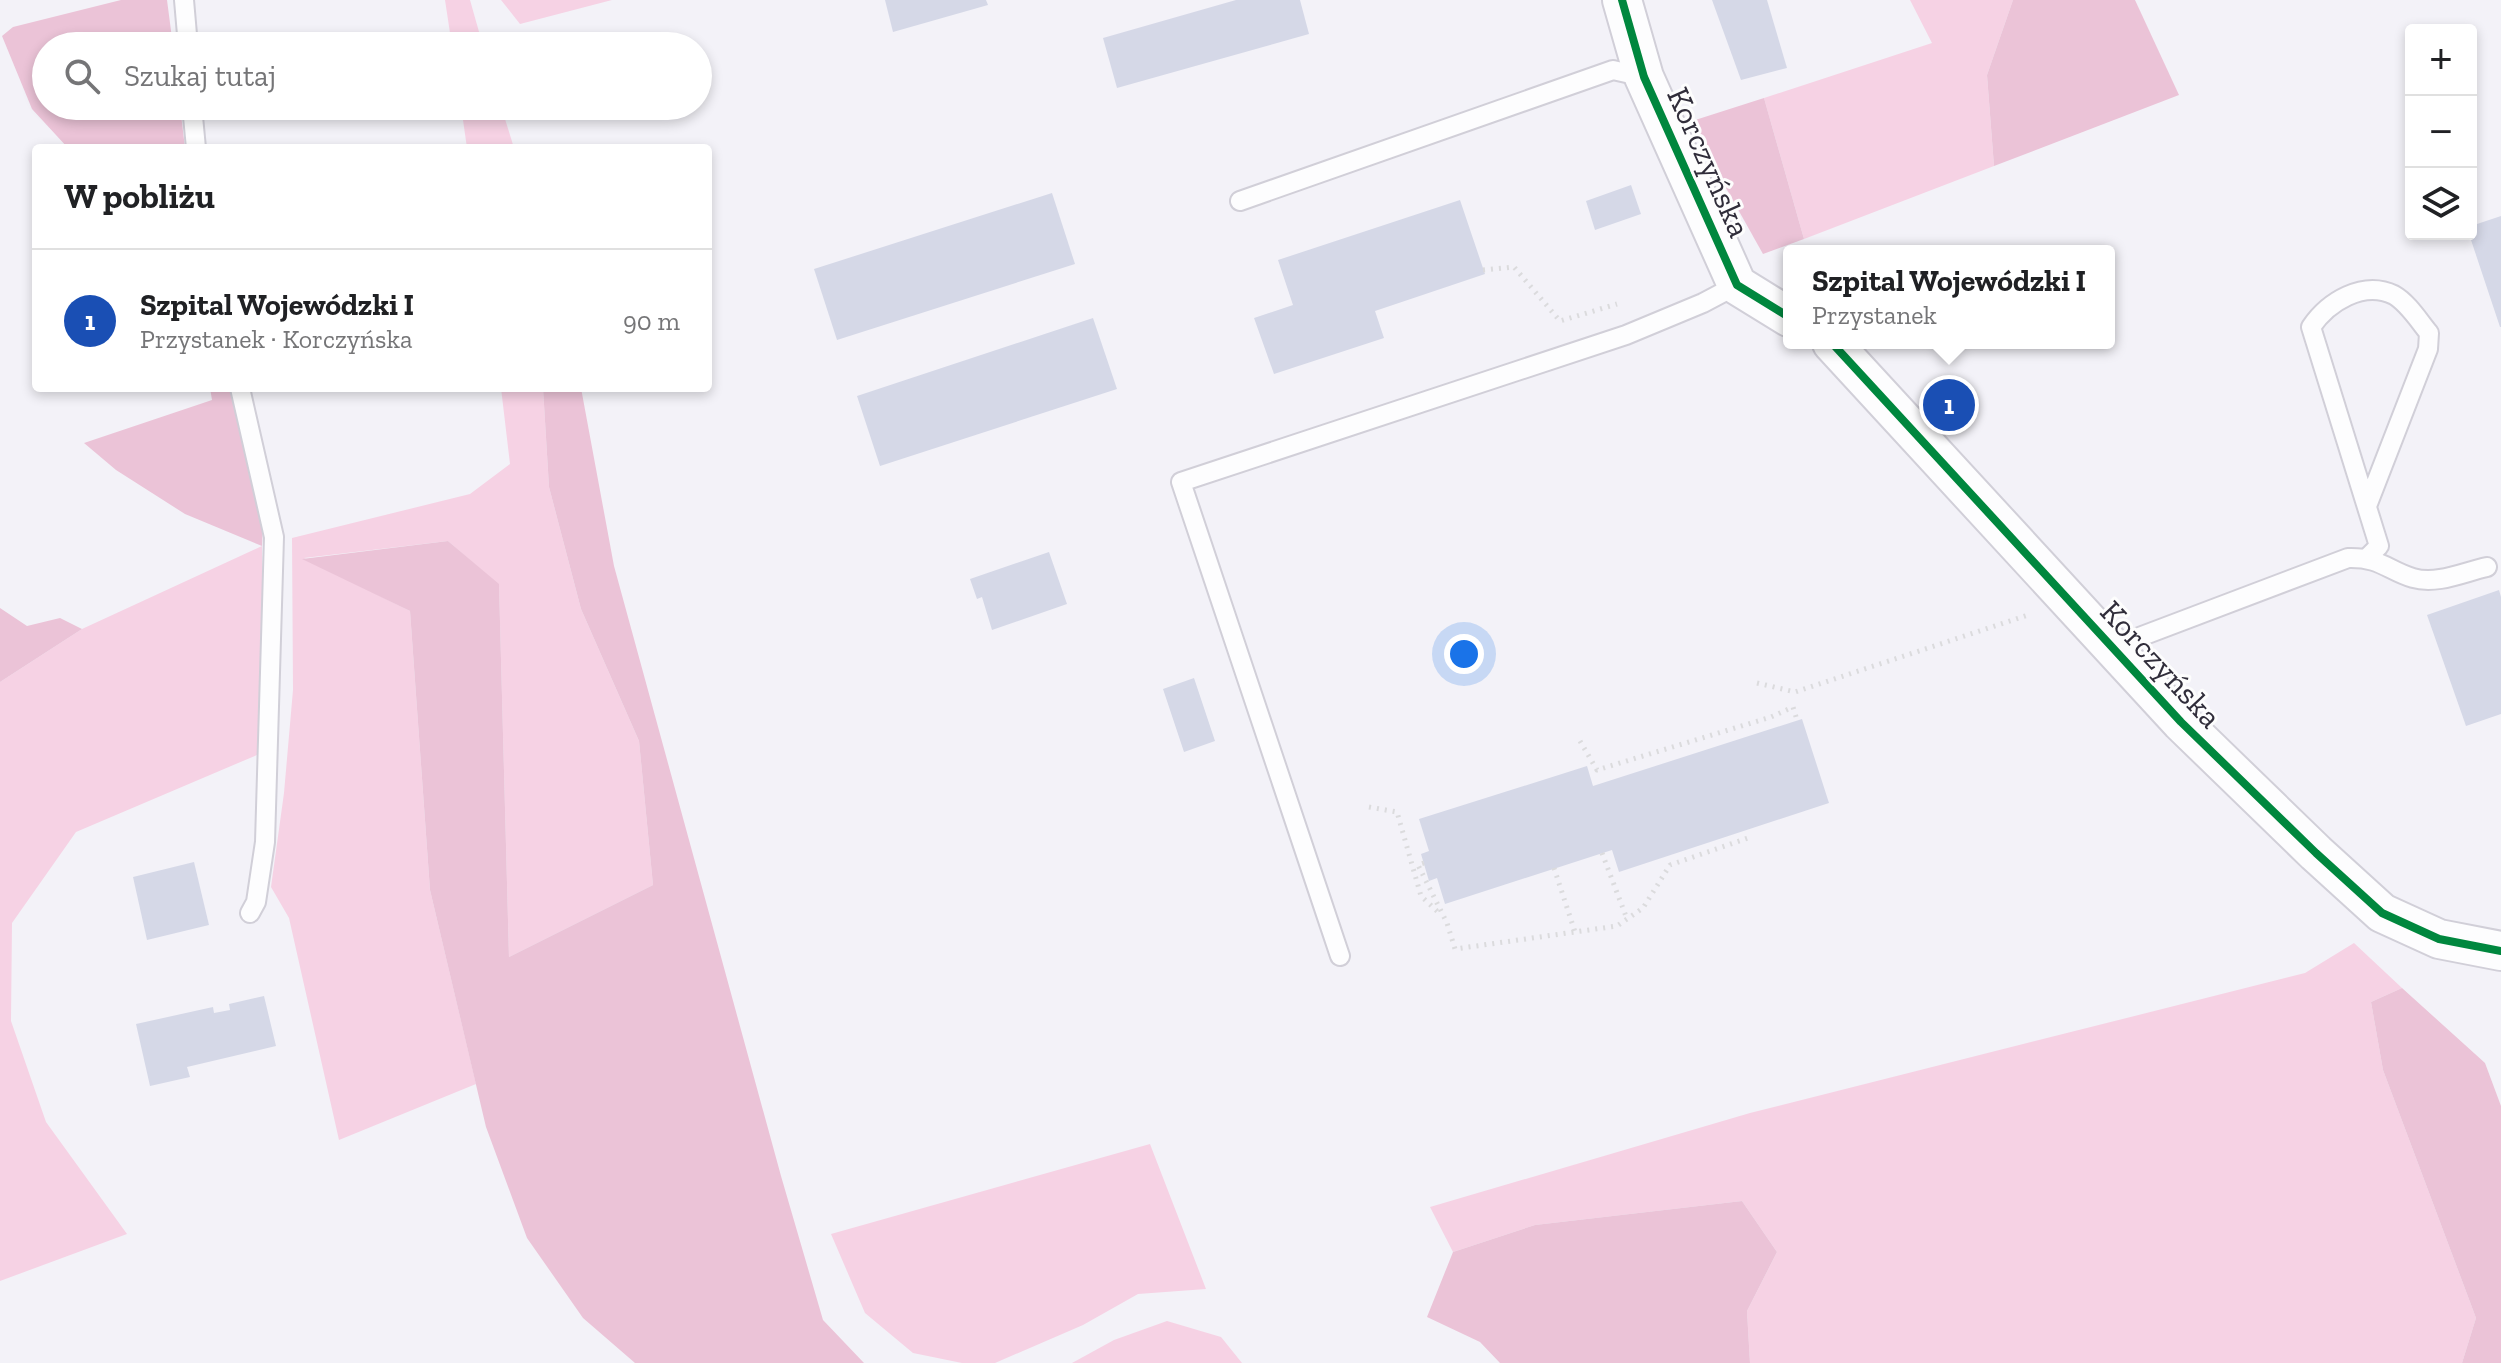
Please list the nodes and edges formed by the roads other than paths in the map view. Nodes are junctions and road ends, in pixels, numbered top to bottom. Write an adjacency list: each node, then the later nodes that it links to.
1 (184, 0): 3 (lane)
2 (1622, 0): 4 (street, Korczyńska)
3 (187, 32)
4 (1644, 77): 7 (lane); 8 (street, Korczyńska)
5 (193, 120): 6 (lane)
6 (196, 144)
7 (1240, 201)
8 (1737, 285): 9 (street, Korczyńska); 18 (lane)
9 (1783, 313)
10 (1838, 349): 15 (street, Korczyńska)
11 (241, 392): 16 (lane)
12 (2367, 506): 12 (lane); 13 (lane)
13 (2367, 558): 14 (lane); 15 (lane)
14 (2487, 567)
15 (2113, 647): 17 (street, Korczyńska)
16 (250, 913)
17 (2501, 951)
18 (1340, 956)

